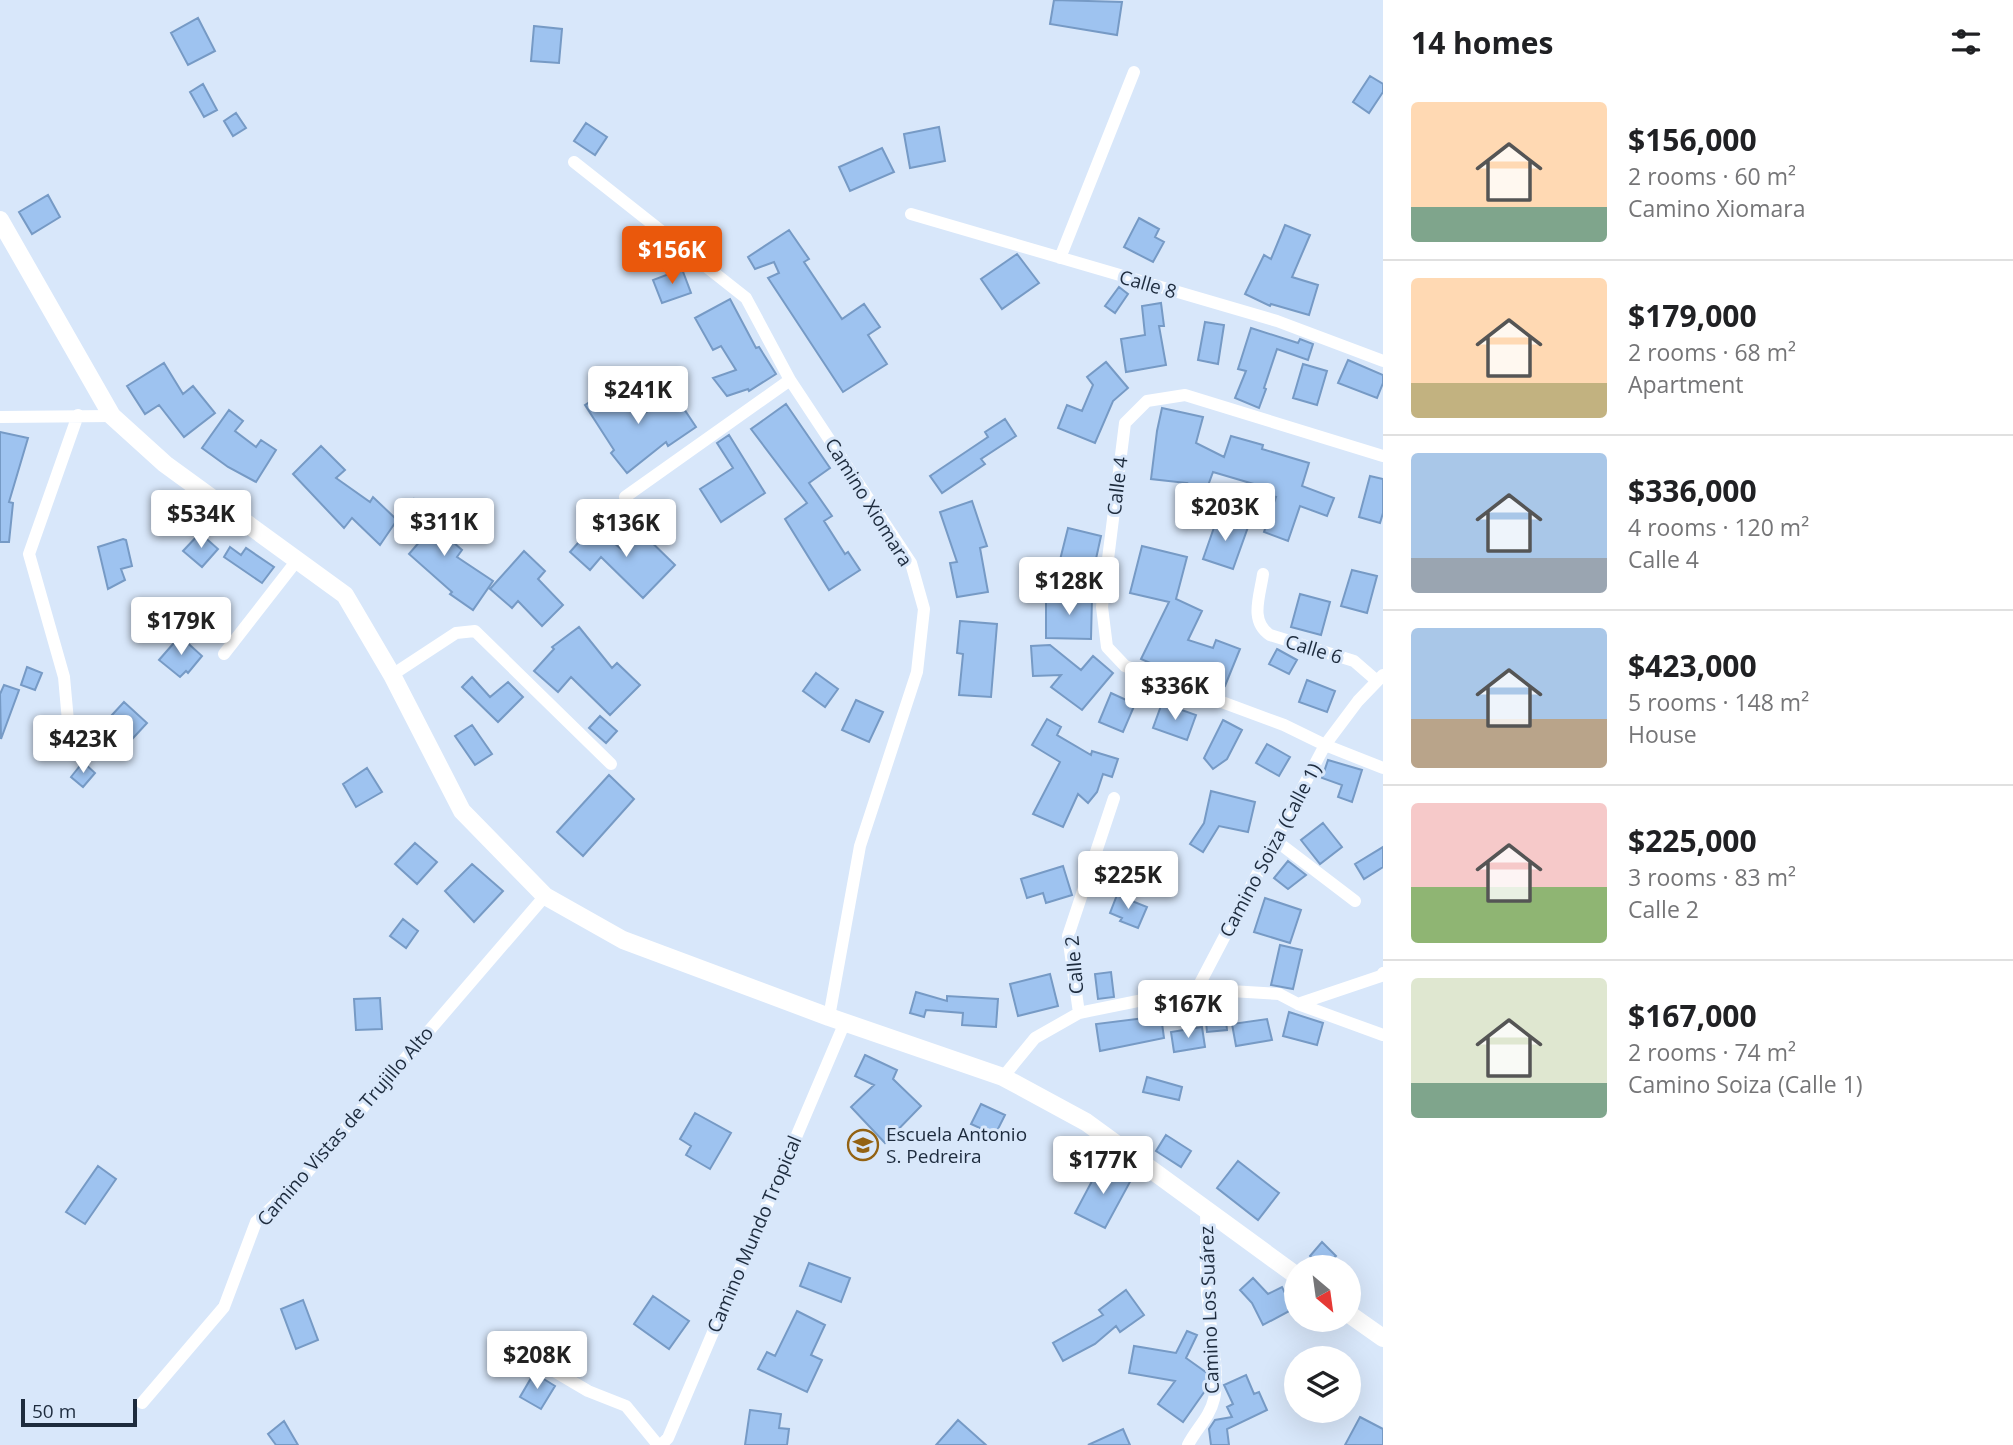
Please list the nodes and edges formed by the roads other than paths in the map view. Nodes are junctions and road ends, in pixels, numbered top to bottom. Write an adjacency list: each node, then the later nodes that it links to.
1 (1134, 72): 5 (street)
2 (574, 162): 7 (street, Camino Xiomara)
3 (911, 214): 5 (street, Calle 8)
4 (0, 220): 9 (street)
5 (1060, 258): 6 (street, Calle 8)
6 (1383, 361)
7 (790, 380): 12 (street); 30 (street, Camino Xiomara)
8 (78, 415): 9 (street); 10 (street); 18 (street)
9 (112, 416): 13 (street)
10 (0, 417)
11 (1383, 456): 19 (street, Calle 4)
12 (625, 497)
13 (298, 559): 15 (street); 16 (street)
14 (1263, 574): 17 (street, Calle 6)
15 (224, 654)
16 (392, 674): 20 (street); 24 (street)
17 (1380, 678): 19 (street, Camino Soiza (Calle 1))
18 (68, 722)
19 (1325, 745): 21 (street, Calle 4); 23 (street, Camino Soiza (Calle 1))
20 (611, 764)
21 (1383, 768)
22 (1114, 798): 29 (street, Calle 2)
23 (1275, 840): 25 (street); 27 (street, Camino Soiza (Calle 1))
24 (545, 896): 30 (street); 38 (street, Camino Vistas de Trujillo Alto)
25 (1356, 901)
26 (1383, 973): 28 (street)
27 (1197, 989): 28 (street); 29 (street)
28 (1298, 1004): 31 (street)
29 (1079, 1013): 32 (street)
30 (837, 1019): 32 (street); 39 (street, Camino Mundo Tropical)
31 (1383, 1035)
32 (1003, 1077): 33 (street)
33 (1206, 1211): 34 (street); 40 (street, Camino Los Suárez)
34 (1284, 1267)
35 (1362, 1323): 36 (street)
36 (1383, 1338)
37 (544, 1365): 39 (street)
38 (142, 1403)
39 (660, 1445)
40 (1188, 1445)

